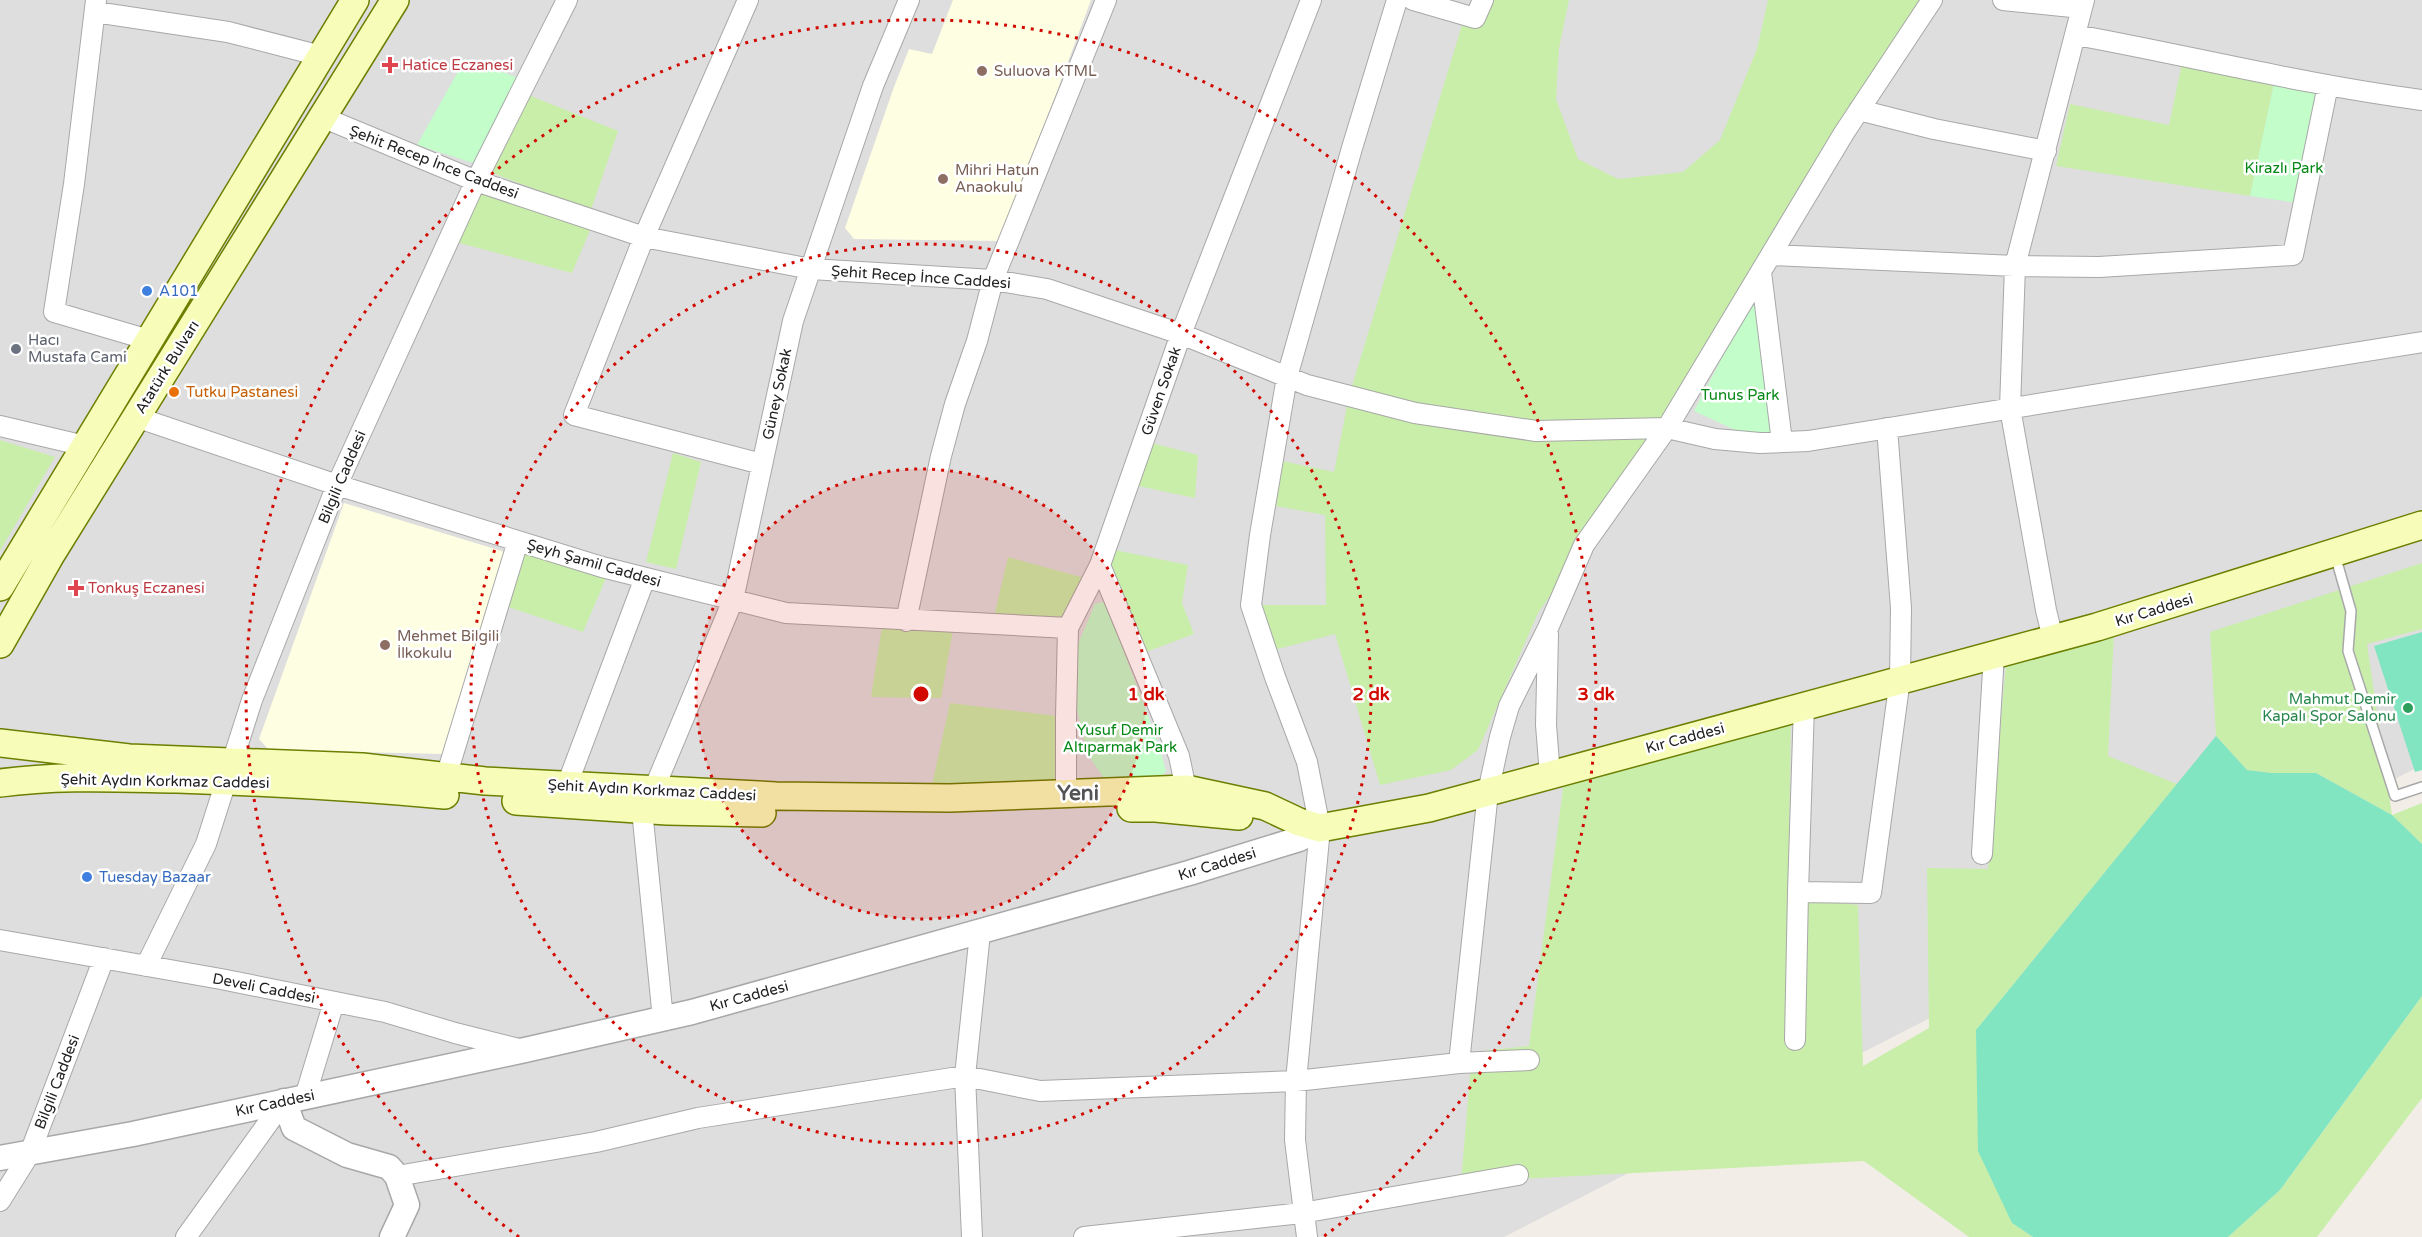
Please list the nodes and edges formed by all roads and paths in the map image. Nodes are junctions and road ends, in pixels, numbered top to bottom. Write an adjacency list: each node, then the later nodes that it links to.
1 (355, 0): 16 (main road, Atatürk Bulvarı)
2 (395, 0): 20 (main road, Atatürk Bulvarı)
3 (567, 0): 22 (street, Bilgili Caddesi)
4 (748, 0): 23 (street)
5 (909, 0): 26 (street, Güney Sokak)
6 (1106, 0): 27 (street)
7 (1311, 0): 28 (street, Güven Sokak)
8 (1397, 0): 31 (street)
9 (1413, 0): 10 (street)
10 (1483, 0)
11 (1932, 0): 19 (street)
12 (2003, 0): 13 (street)
13 (2083, 4): 15 (street)
14 (95, 6): 16 (street); 29 (street)
15 (2076, 35): 17 (street); 21 (street)
16 (321, 56): 29 (main road, Atatürk Bulvarı)
17 (2328, 85): 18 (street); 25 (street)
18 (2422, 100)
19 (1859, 110): 21 (street); 24 (street)
20 (322, 117): 22 (street, Şehit Recep İnce Caddesi); 33 (main road, Atatürk Bulvarı)
21 (2046, 151): 25 (street)
22 (476, 181): 23 (street, Şehit Recep İnce Caddesi); 40 (street, Bilgili Caddesi)
23 (644, 237): 26 (street, Şehit Recep İnce Caddesi); 39 (street)
24 (1766, 263): 25 (street); 35 (street); 37 (street)
25 (2015, 266): 32 (street)
26 (811, 269): 27 (street, Şehit Recep İnce Caddesi); 39 (street, Güney Sokak)
27 (993, 280): 28 (street, Şehit Recep İnce Caddesi); 48 (street)
28 (1181, 334): 31 (street, Şehit Recep İnce Caddesi); 44 (street, Güven Sokak)
29 (149, 340): 38 (main road, Atatürk Bulvarı)
30 (2422, 342): 32 (street, Şehit Recep İnce Caddesi)
31 (1287, 377): 35 (street, Şehit Recep İnce Caddesi); 67 (street)
32 (2010, 408): 36 (street, Şehit Recep İnce Caddesi); 51 (street)
33 (136, 417): 40 (street, Şeyh Şamil Caddesi); 52 (main road, Atatürk Bulvarı)
34 (0, 426): 38 (street)
35 (1667, 428): 37 (street, Şehit Recep İnce Caddesi); 50 (street)
36 (1887, 428): 37 (street, Şehit Recep İnce Caddesi); 54 (street)
37 (1782, 442)
38 (85, 446): 46 (main road, Atatürk Bulvarı)
39 (762, 464): 47 (street, Güney Sokak)
40 (337, 485): 42 (street, Şeyh Şamil Caddesi); 57 (street, Bilgili Caddesi)
41 (2422, 525): 43 (main road, Kır Caddesi)
42 (518, 541): 45 (street, Şeyh Şamil Caddesi); 59 (street)
43 (2335, 554): 51 (main road, Kır Caddesi); 62 (lane)
44 (1100, 565): 49 (street, Güven Sokak); 63 (street)
45 (645, 578): 47 (street, Şeyh Şamil Caddesi); 61 (street)
46 (0, 587)
47 (733, 600): 48 (street, Şeyh Şamil Caddesi); 66 (street, Güney Sokak)
48 (906, 621): 49 (street, Şeyh Şamil Caddesi)
49 (1068, 628): 65 (street, Güven Sokak)
50 (1548, 628): 58 (street); 64 (street)
51 (2053, 639): 53 (main road, Kır Caddesi)
52 (0, 644)
53 (1994, 654): 54 (main road, Kır Caddesi); 68 (street)
54 (1900, 679): 55 (main road, Kır Caddesi); 69 (street)
55 (1804, 705): 58 (main road, Kır Caddesi); 69 (street)
56 (0, 743): 57 (main road, Şehit Aydın Korkmaz Caddesi)
57 (229, 771): 59 (main road, Şehit Aydın Korkmaz Caddesi); 60 (main road, Şehit Aydın Korkmaz Caddesi); 66 (main road, Şehit Aydın Korkmaz Caddesi); 73 (street, Bilgili Caddesi)
58 (1550, 775): 64 (main road, Kır Caddesi)
59 (446, 777): 61 (main road, Şehit Aydın Korkmaz Caddesi)
60 (0, 783)
61 (567, 785): 66 (main road, Şehit Aydın Korkmaz Caddesi)
62 (2422, 788)
63 (1186, 789): 65 (main road, Şehit Aydın Korkmaz Caddesi); 67 (main road, Şehit Aydın Korkmaz Caddesi)
64 (1488, 792): 67 (main road, Kır Caddesi); 79 (street)
65 (1066, 793): 66 (main road, Şehit Aydın Korkmaz Caddesi)
66 (648, 800): 67 (main road, Şehit Aydın Korkmaz Caddesi); 75 (street)
67 (1310, 825): 70 (street, Kır Caddesi); 81 (street)
68 (1982, 854)
69 (1798, 892): 76 (street)
70 (980, 933): 75 (street, Kır Caddesi); 80 (street)
71 (0, 940): 72 (street, Develi Caddesi)
72 (104, 958): 73 (street, Develi Caddesi); 83 (street, Bilgili Caddesi)
73 (146, 966): 74 (street, Develi Caddesi)
74 (334, 1002): 77 (street, Develi Caddesi); 82 (street)
75 (663, 1019): 77 (street, Kır Caddesi)
76 (1795, 1040)
77 (525, 1050): 82 (street, Kır Caddesi)
78 (1529, 1060): 79 (street)
79 (1459, 1063): 81 (street)
80 (965, 1076): 81 (street); 86 (street); 91 (street)
81 (1296, 1081): 88 (street)
82 (295, 1099): 83 (street, Kır Caddesi); 86 (street); 89 (street)
83 (30, 1153): 84 (street, Kır Caddesi); 87 (street, Bilgili Caddesi)
84 (0, 1158)
85 (1518, 1175): 88 (street)
86 (397, 1176): 90 (street)
87 (0, 1201)
88 (1302, 1213): 92 (street); 93 (street)
89 (186, 1237)
90 (392, 1237)
91 (972, 1237)
92 (1084, 1237)
93 (1307, 1237)

